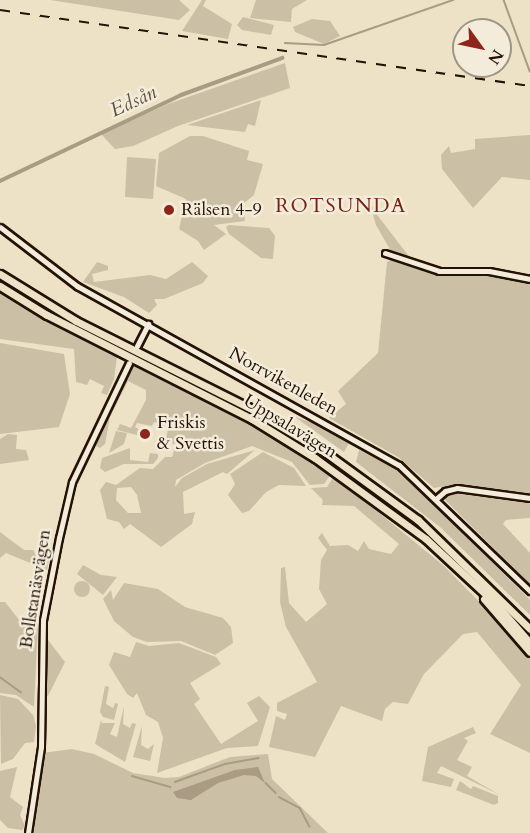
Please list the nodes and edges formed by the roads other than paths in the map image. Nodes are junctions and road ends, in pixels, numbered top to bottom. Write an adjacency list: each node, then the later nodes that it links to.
1 (0, 227): 6 (street, Norrvikenleden)
2 (385, 253): 4 (street)
3 (0, 274): 12 (highway, Uppsalavägen)
4 (530, 279)
5 (0, 286): 11 (highway, Uppsalavägen)
6 (148, 324): 7 (street); 9 (street, Norrvikenleden)
7 (137, 346)
8 (129, 363): 18 (street, Bollstanäsvägen)
9 (437, 498): 10 (street); 13 (street, Norrvikenleden)
10 (530, 498)
11 (452, 563): 16 (highway, Uppsalavägen); 17 (highway)
12 (485, 582): 14 (highway); 15 (highway, Uppsalavägen)
13 (530, 591)
14 (530, 623)
15 (530, 629)
16 (530, 643)
17 (530, 652)
18 (28, 833)

